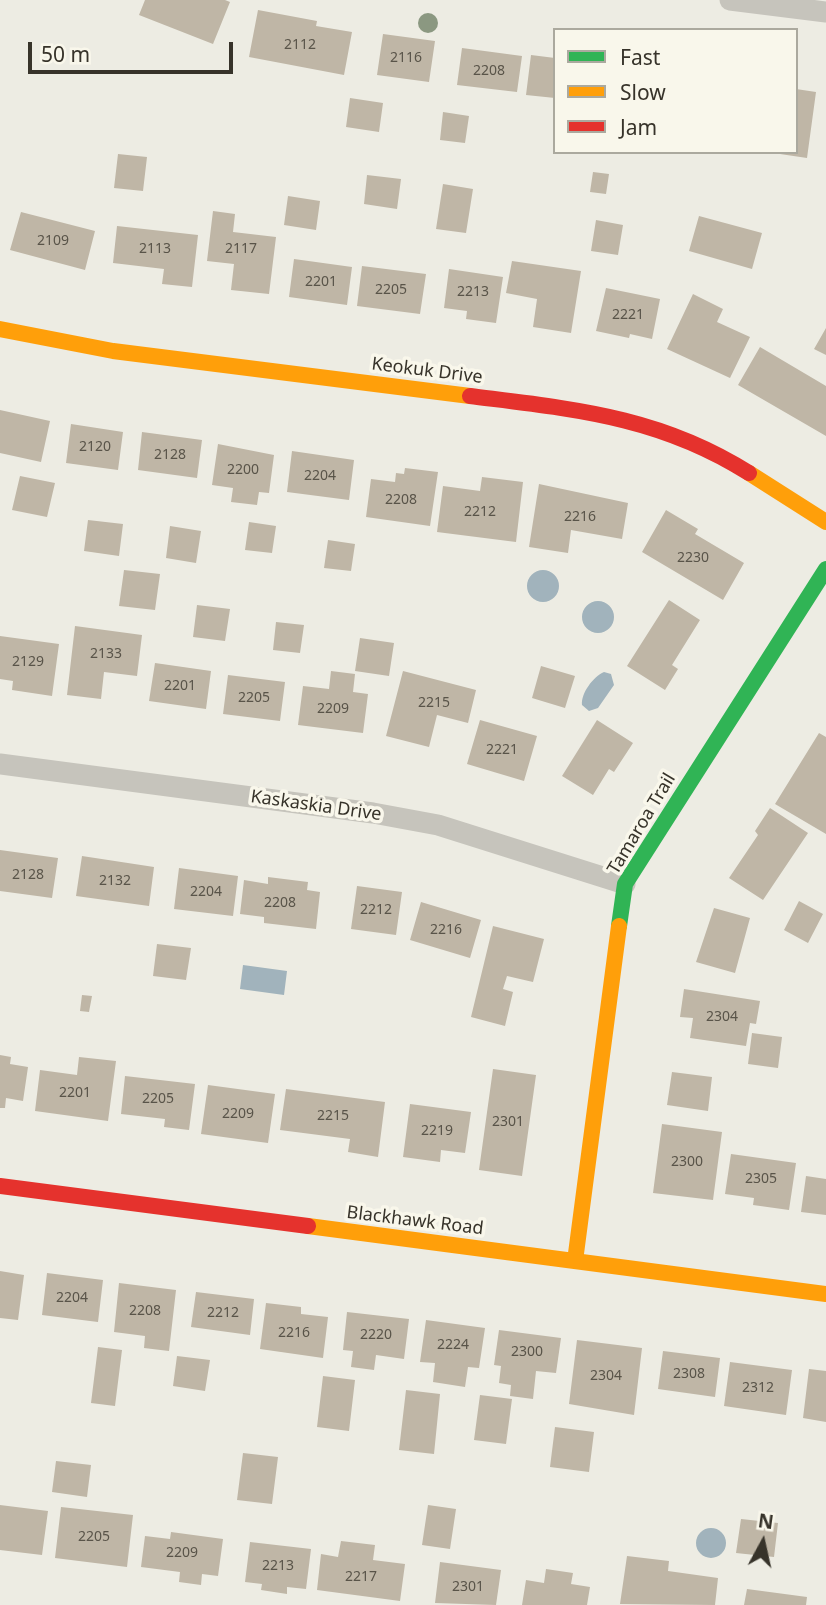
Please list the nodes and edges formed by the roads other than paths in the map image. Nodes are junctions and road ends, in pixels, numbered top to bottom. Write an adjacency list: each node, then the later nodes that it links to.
1 (730, 0): 2 (street)
2 (826, 12)
3 (0, 329): 4 (street, Keokuk Drive)
4 (826, 522)
5 (826, 569): 7 (street, Tamaroa Trail)
6 (0, 764): 7 (street, Kaskaskia Drive)
7 (625, 884): 9 (street, Tamaroa Trail)
8 (0, 1186): 9 (street, Blackhawk Road)
9 (575, 1261): 10 (street, Blackhawk Road)
10 (826, 1294)

